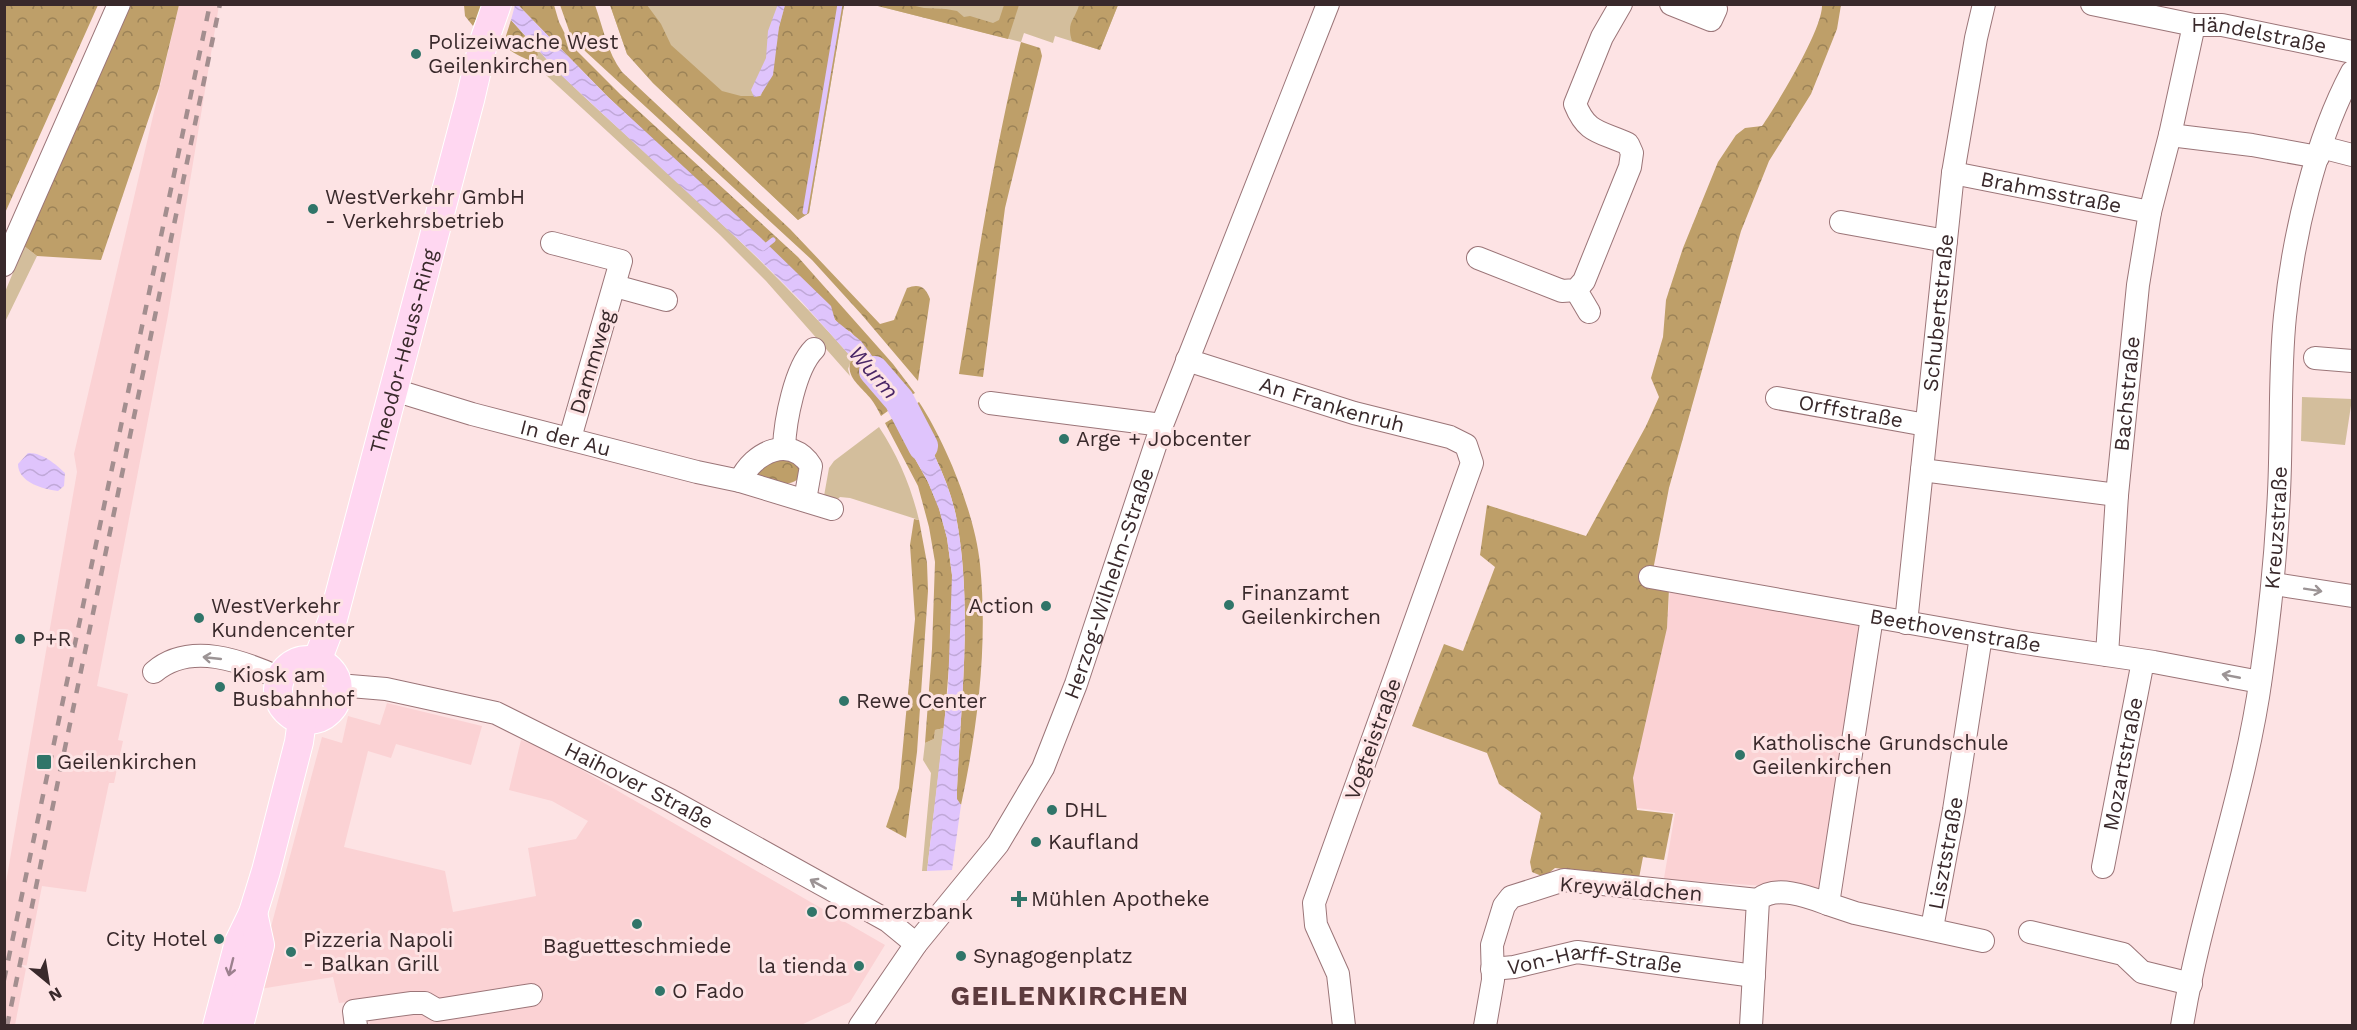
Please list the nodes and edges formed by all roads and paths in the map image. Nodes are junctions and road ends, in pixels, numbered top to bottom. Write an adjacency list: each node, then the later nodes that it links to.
1 (119, 4): 21 (street)
2 (1328, 4): 28 (street, Herzog-Wilhelm-Straße)
3 (1621, 4): 23 (street)
4 (1671, 4): 7 (street)
5 (1984, 4): 15 (street, Schubertstraße)
6 (2092, 4): 9 (street, Händelstraße)
7 (1716, 9)
8 (493, 16): 30 (main road, Theodor-Heuss-Ring)
9 (2194, 25): 10 (street, Händelstraße); 12 (street, Bachstraße)
10 (2352, 52)
11 (2352, 72): 13 (street, Kreuzstraße)
12 (2170, 135): 13 (street); 16 (street, Bachstraße)
13 (2319, 152): 14 (street); 44 (street, Kreuzstraße)
14 (2352, 155)
15 (1953, 173): 16 (street, Brahmsstraße); 18 (street, Schubertstraße)
16 (2150, 212): 40 (street, Bachstraße)
17 (1841, 222): 18 (street)
18 (1946, 241): 34 (street, Schubertstraße)
19 (552, 243): 22 (street, Dammweg)
20 (1478, 258): 23 (street)
21 (4, 265)
22 (615, 286): 24 (street, Dammweg); 35 (street, Dammweg)
23 (1576, 290): 25 (street)
24 (666, 300)
25 (1589, 312)
26 (814, 349): 36 (street)
27 (2315, 358): 29 (street)
28 (1187, 360): 33 (street, Herzog-Wilhelm-Straße); 37 (street, An Frankenruh)
29 (2352, 361)
30 (394, 390): 35 (street, In der Au); 50 (main road, Theodor-Heuss-Ring)
31 (1777, 398): 34 (street, Orffstraße)
32 (990, 403): 33 (street)
33 (1162, 425): 64 (street, Herzog-Wilhelm-Straße)
34 (1926, 425): 38 (street, Schubertstraße)
35 (570, 438): 39 (street, In der Au)
36 (784, 448): 39 (street); 41 (street)
37 (1471, 455): 73 (street, Vogteistraße)
38 (1922, 470): 40 (street); 47 (street, Schubertstraße)
39 (740, 481): 41 (street, In der Au)
40 (2117, 495): 49 (street, Bachstraße)
41 (805, 500): 42 (street, In der Au)
42 (832, 509)
43 (1650, 577): 46 (street, Beethovenstraße)
44 (2274, 584): 45 (street, one-way to 45); 54 (street, Kreuzstraße)
45 (2352, 596)
46 (1872, 617): 47 (street, Beethovenstraße); 59 (street)
47 (1906, 622): 48 (street, Beethovenstraße)
48 (1981, 636): 49 (street, Beethovenstraße); 61 (street, Lisztstraße)
49 (2107, 655): 51 (street, Beethovenstraße)
50 (316, 661): 53 (main road); 55 (main road)
51 (2143, 661): 54 (street, Beethovenstraße, one-way to 51); 57 (street, Mozartstraße)
52 (154, 672): 53 (street, one-way to 52)
53 (280, 678): 56 (main road)
54 (2260, 682): 67 (street, Kreuzstraße)
55 (338, 685): 56 (main road); 64 (street, Haihover Straße, one-way to 55)
56 (302, 720): 60 (main road)
57 (2103, 867)
58 (1758, 900): 59 (street, Kreywäldchen); 65 (street, Kreywäldchen); 66 (street)
59 (1828, 904): 61 (street, Lisztstraße)
60 (253, 913): 70 (main road, one-way to 70); 71 (main road)
61 (1932, 928): 63 (street, Lisztstraße)
62 (2030, 932): 67 (street)
63 (1983, 941)
64 (916, 944): 72 (street, Herzog-Wilhelm-Straße)
65 (1492, 969): 66 (street, Von-Harff-Straße); 74 (street, Von-Harff-Straße)
66 (1754, 976): 75 (street)
67 (2191, 984): 76 (street, Kreuzstraße)
68 (531, 995): 69 (street)
69 (355, 1018)
70 (217, 1026)
71 (238, 1026)
72 (860, 1026)
73 (1344, 1026)
74 (1485, 1026)
75 (1751, 1026)
76 (2182, 1026)

